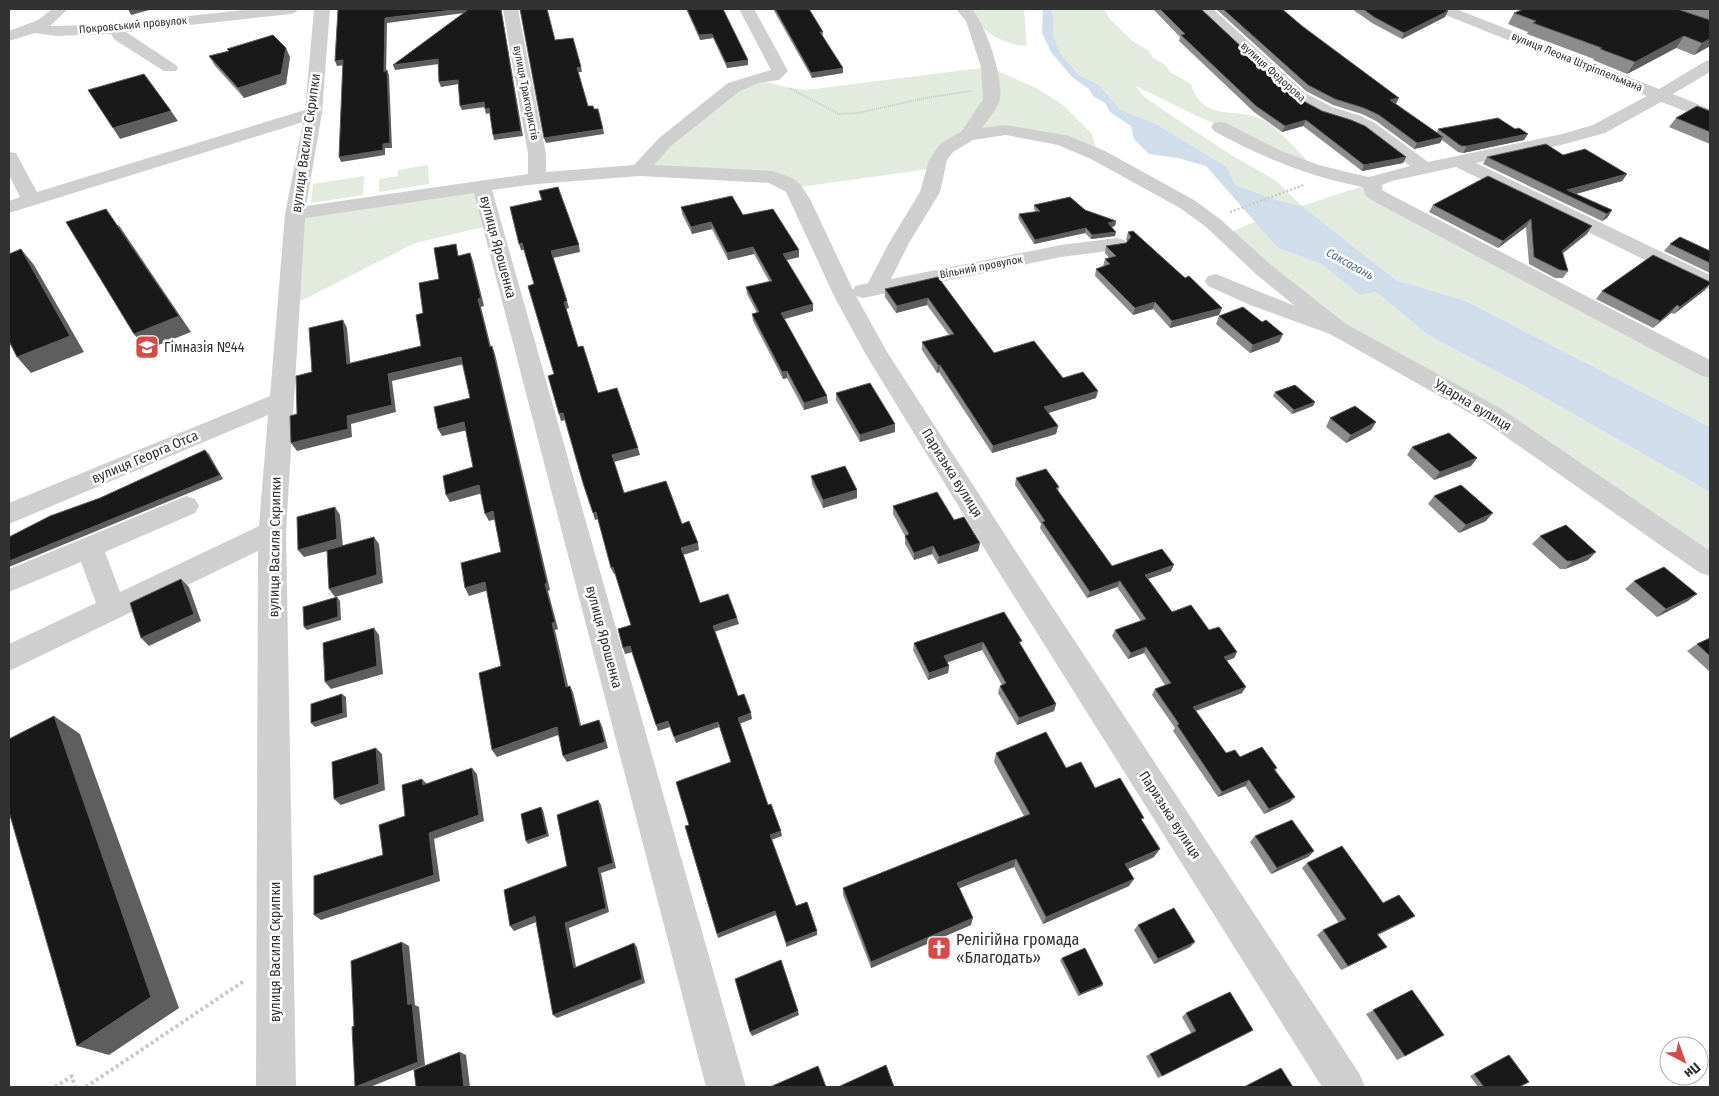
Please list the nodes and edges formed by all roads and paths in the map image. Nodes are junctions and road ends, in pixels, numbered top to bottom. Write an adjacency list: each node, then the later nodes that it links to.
1 (60, 9): 9 (street)
2 (291, 9): 10 (street, Покровський провулок)
3 (322, 9): 17 (street, вулиця Василя Скрипки)
4 (510, 9): 25 (street, вулиця Трактористів)
5 (747, 9): 14 (street)
6 (964, 9): 15 (street)
7 (1204, 9): 23 (street, вулиця Федорова)
8 (1443, 9): 16 (street, вулиця Леона Штріппельмана)
9 (33, 28): 10 (street, Покровський провулок); 11 (street)
10 (115, 29): 13 (street)
11 (9, 36)
12 (1710, 65): 16 (street)
13 (170, 68)
14 (754, 79): 15 (path); 24 (street)
15 (991, 92): 20 (street)
16 (1660, 95): 18 (street, вулиця Леона Штріппельмана); 22 (street)
17 (313, 113): 29 (street); 32 (street, вулиця Василя Скрипки)
18 (1710, 115)
19 (1220, 127): 26 (street)
20 (968, 135): 36 (street); 38 (street)
21 (9, 157): 29 (street)
22 (1460, 162): 23 (street); 35 (street)
23 (1426, 169): 26 (street)
24 (640, 170): 25 (street, Паризька вулиця); 37 (street, Паризька вулиця)
25 (536, 178): 27 (street, Паризька вулиця)
26 (1372, 183): 39 (street)
27 (482, 188): 32 (street, Паризька вулиця); 54 (street, вулиця Ярошенка)
28 (1289, 190): 31 (path)
29 (31, 200): 30 (street)
30 (9, 207)
31 (1234, 210)
32 (295, 214): 40 (street, вулиця Василя Скрипки)
33 (1117, 244): 36 (street, Вільний провулок)
34 (1216, 281): 38 (street, Ударна вулиця)
35 (1710, 283)
36 (876, 288): 37 (street, Вільний провулок)
37 (845, 296): 55 (street, Паризька вулиця)
38 (1338, 329): 45 (street, Ударна вулиця)
39 (1710, 370)
40 (282, 400): 42 (street, вулиця Георга Отса); 43 (street, вулиця Василя Скрипки)
41 (186, 506): 44 (street)
42 (9, 514)
43 (272, 532): 47 (street); 49 (street, вулиця Василя Скрипки)
44 (89, 547): 46 (street); 47 (street)
45 (1710, 565)
46 (9, 581)
47 (112, 608): 48 (street)
48 (9, 658)
49 (276, 960): 52 (path); 53 (street, вулиця Василя Скрипки)
50 (56, 1087): 51 (path)
51 (75, 1087)
52 (86, 1087)
53 (276, 1087)
54 (726, 1087)
55 (1345, 1087)

